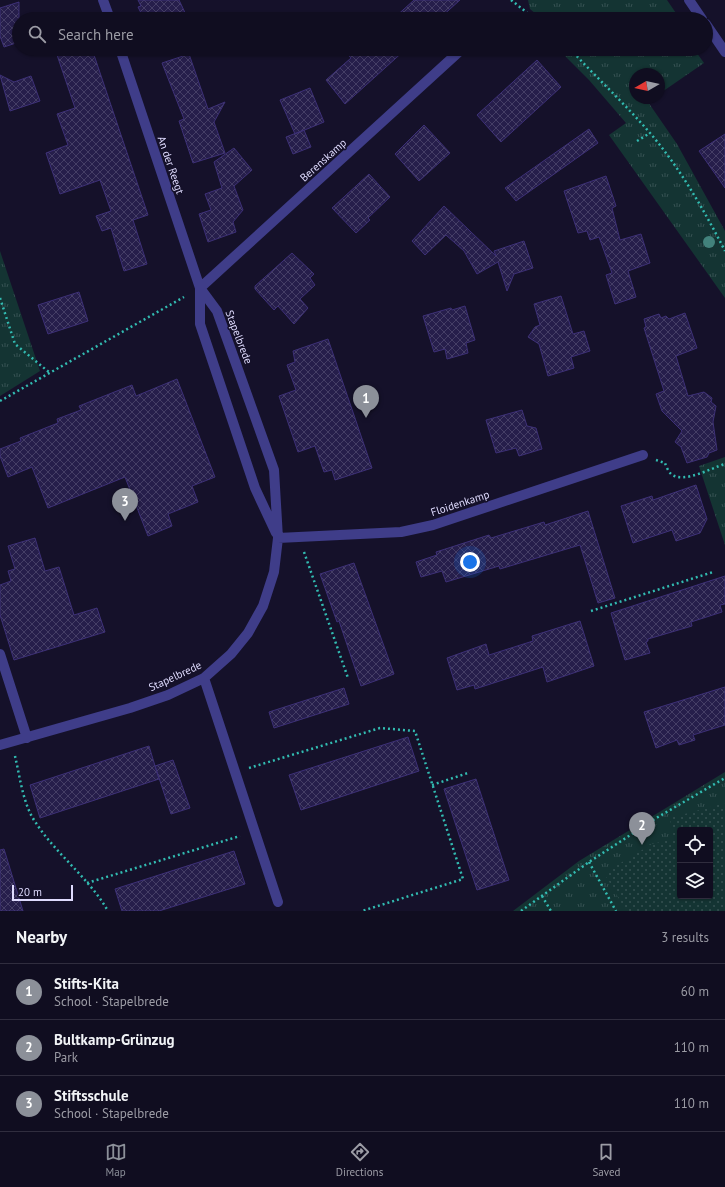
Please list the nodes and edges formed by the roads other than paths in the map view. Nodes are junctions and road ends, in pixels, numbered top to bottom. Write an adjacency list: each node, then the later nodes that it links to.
1 (103, 0): 3 (street)
2 (689, 0): 4 (street)
3 (107, 12)
4 (697, 12)
5 (713, 34): 6 (street)
6 (725, 52)
7 (122, 56): 9 (street, An der Reegt)
8 (454, 56): 9 (street, Berenskamp)
9 (200, 288): 11 (street); 11 (street, Stapelbrede)
10 (643, 455): 11 (street, Floidenkamp)
11 (278, 538): 13 (street, Stapelbrede)
12 (0, 654): 14 (street)
13 (204, 678): 14 (street, Stapelbrede); 16 (street)
14 (27, 738): 15 (street, Stapelbrede)
15 (0, 745)
16 (278, 902)

